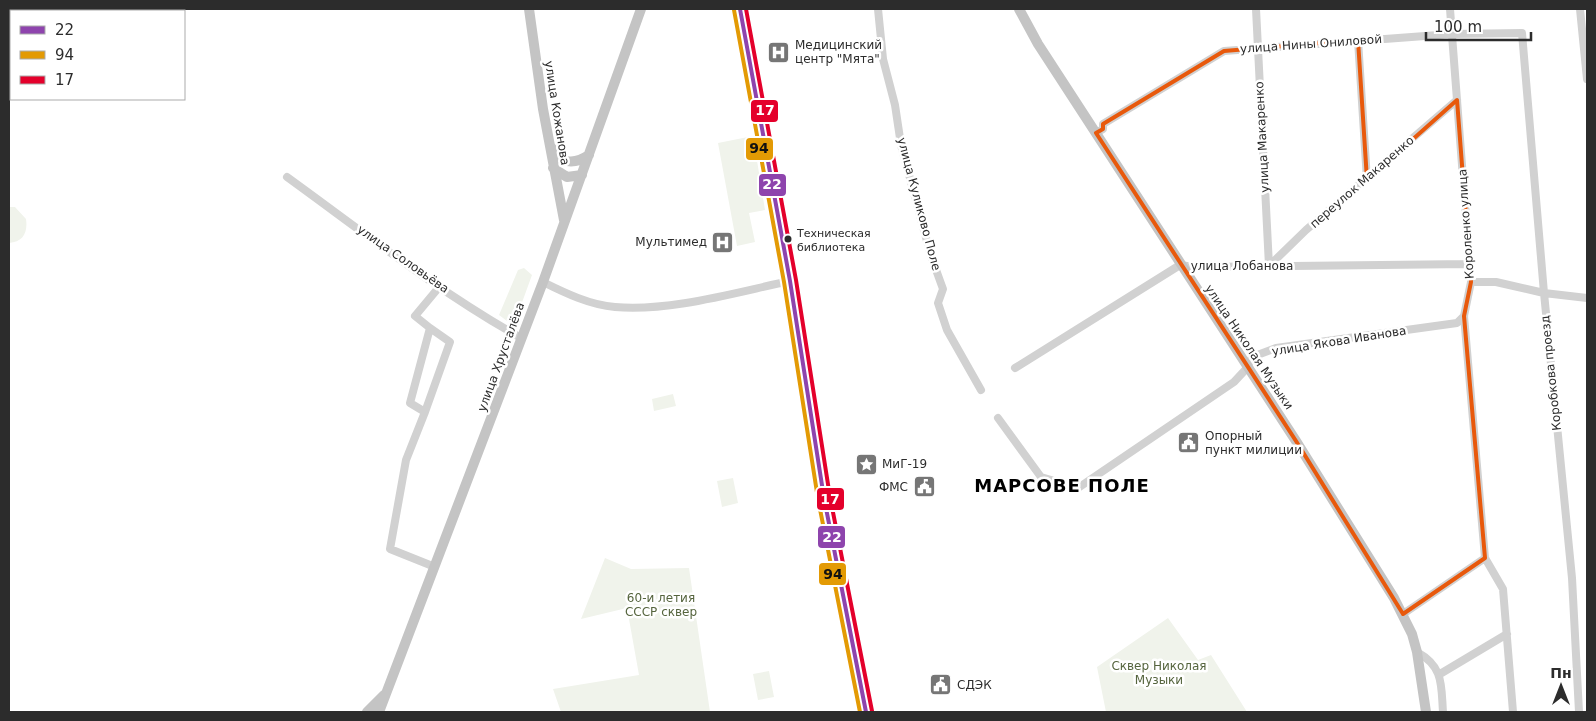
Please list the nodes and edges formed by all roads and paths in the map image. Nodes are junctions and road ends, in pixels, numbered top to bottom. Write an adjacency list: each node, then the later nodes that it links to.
1 (529, 9): 16 (main road, улица Кожанова)
2 (641, 9): 17 (main road, улица Хрусталёва)
3 (740, 9): 26 (main road)
4 (878, 9): 37 (street, улица Куликово Поле)
5 (1020, 9): 15 (main road, улица Николая Музыки)
6 (1256, 9): 12 (street, улица Макаренко)
7 (1450, 9): 10 (street, Короленко улица)
8 (1580, 9): 13 (street)
9 (1522, 33): 10 (street, улица Нины Ониловой); 30 (street, Коробкова проезд)
10 (1452, 34): 11 (street, улица Нины Ониловой); 14 (street, Короленко улица)
11 (1358, 40): 12 (street, улица Нины Ониловой); 21 (street)
12 (1257, 47): 15 (street, улица Нины Ониловой); 25 (street, улица Макаренко)
13 (1587, 80)
14 (1457, 100): 21 (street, переулок Макаренко); 23 (street, Короленко улица)
15 (1096, 133): 24 (main road, улица Николая Музыки)
16 (550, 145): 17 (main road); 18 (main road, улица Кожанова)
17 (589, 155): 19 (main road, улица Хрусталёва)
18 (553, 168): 19 (main road); 22 (main road, улица Кожанова)
19 (582, 175): 22 (main road, улица Хрусталёва)
20 (287, 177): 29 (street, улица Соловьёва)
21 (1367, 180): 25 (street, переулок Макаренко)
22 (564, 220): 27 (main road, улица Хрусталёва)
23 (1469, 264): 25 (street, улица Лобанова); 28 (street, Короленко улица)
24 (1180, 265): 25 (street, улица Лобанова); 35 (street, улица Лобанова); 36 (main road, улица Николая Музыки)
25 (1269, 266)
26 (790, 281): 27 (street); 49 (main road)
27 (543, 282): 34 (main road, улица Хрусталёва)
28 (1471, 282): 30 (street); 32 (street, Короленко улица)
29 (440, 286): 33 (street); 34 (street, улица Соловьёва)
30 (1544, 293): 31 (street); 53 (street, Коробкова проезд)
31 (1587, 298)
32 (1464, 316): 36 (street, улица Якова Иванова); 40 (street, Короленко улица)
33 (430, 328): 38 (street); 38 (street)
34 (521, 338): 41 (main road, улица Хрусталёва)
35 (1015, 368)
36 (1247, 368): 39 (street, улица Якова Иванова); 42 (main road, улица Николая Музыки)
37 (981, 390)
38 (425, 412): 41 (street)
39 (998, 418)
40 (1485, 558): 42 (street); 43 (street, Короленко улица)
41 (435, 566): 46 (main road, улица Хрусталёва)
42 (1403, 614): 44 (main road, улица Николая Музыки)
43 (1507, 634): 45 (street); 52 (street, Короленко улица)
44 (1417, 652): 45 (street); 50 (main road, улица Николая Музыки)
45 (1440, 674): 51 (street)
46 (385, 695): 47 (main road); 48 (main road, улица Хрусталёва)
47 (367, 712)
48 (379, 712)
49 (866, 712)
50 (1426, 712)
51 (1443, 712)
52 (1513, 712)
53 (1579, 712)

